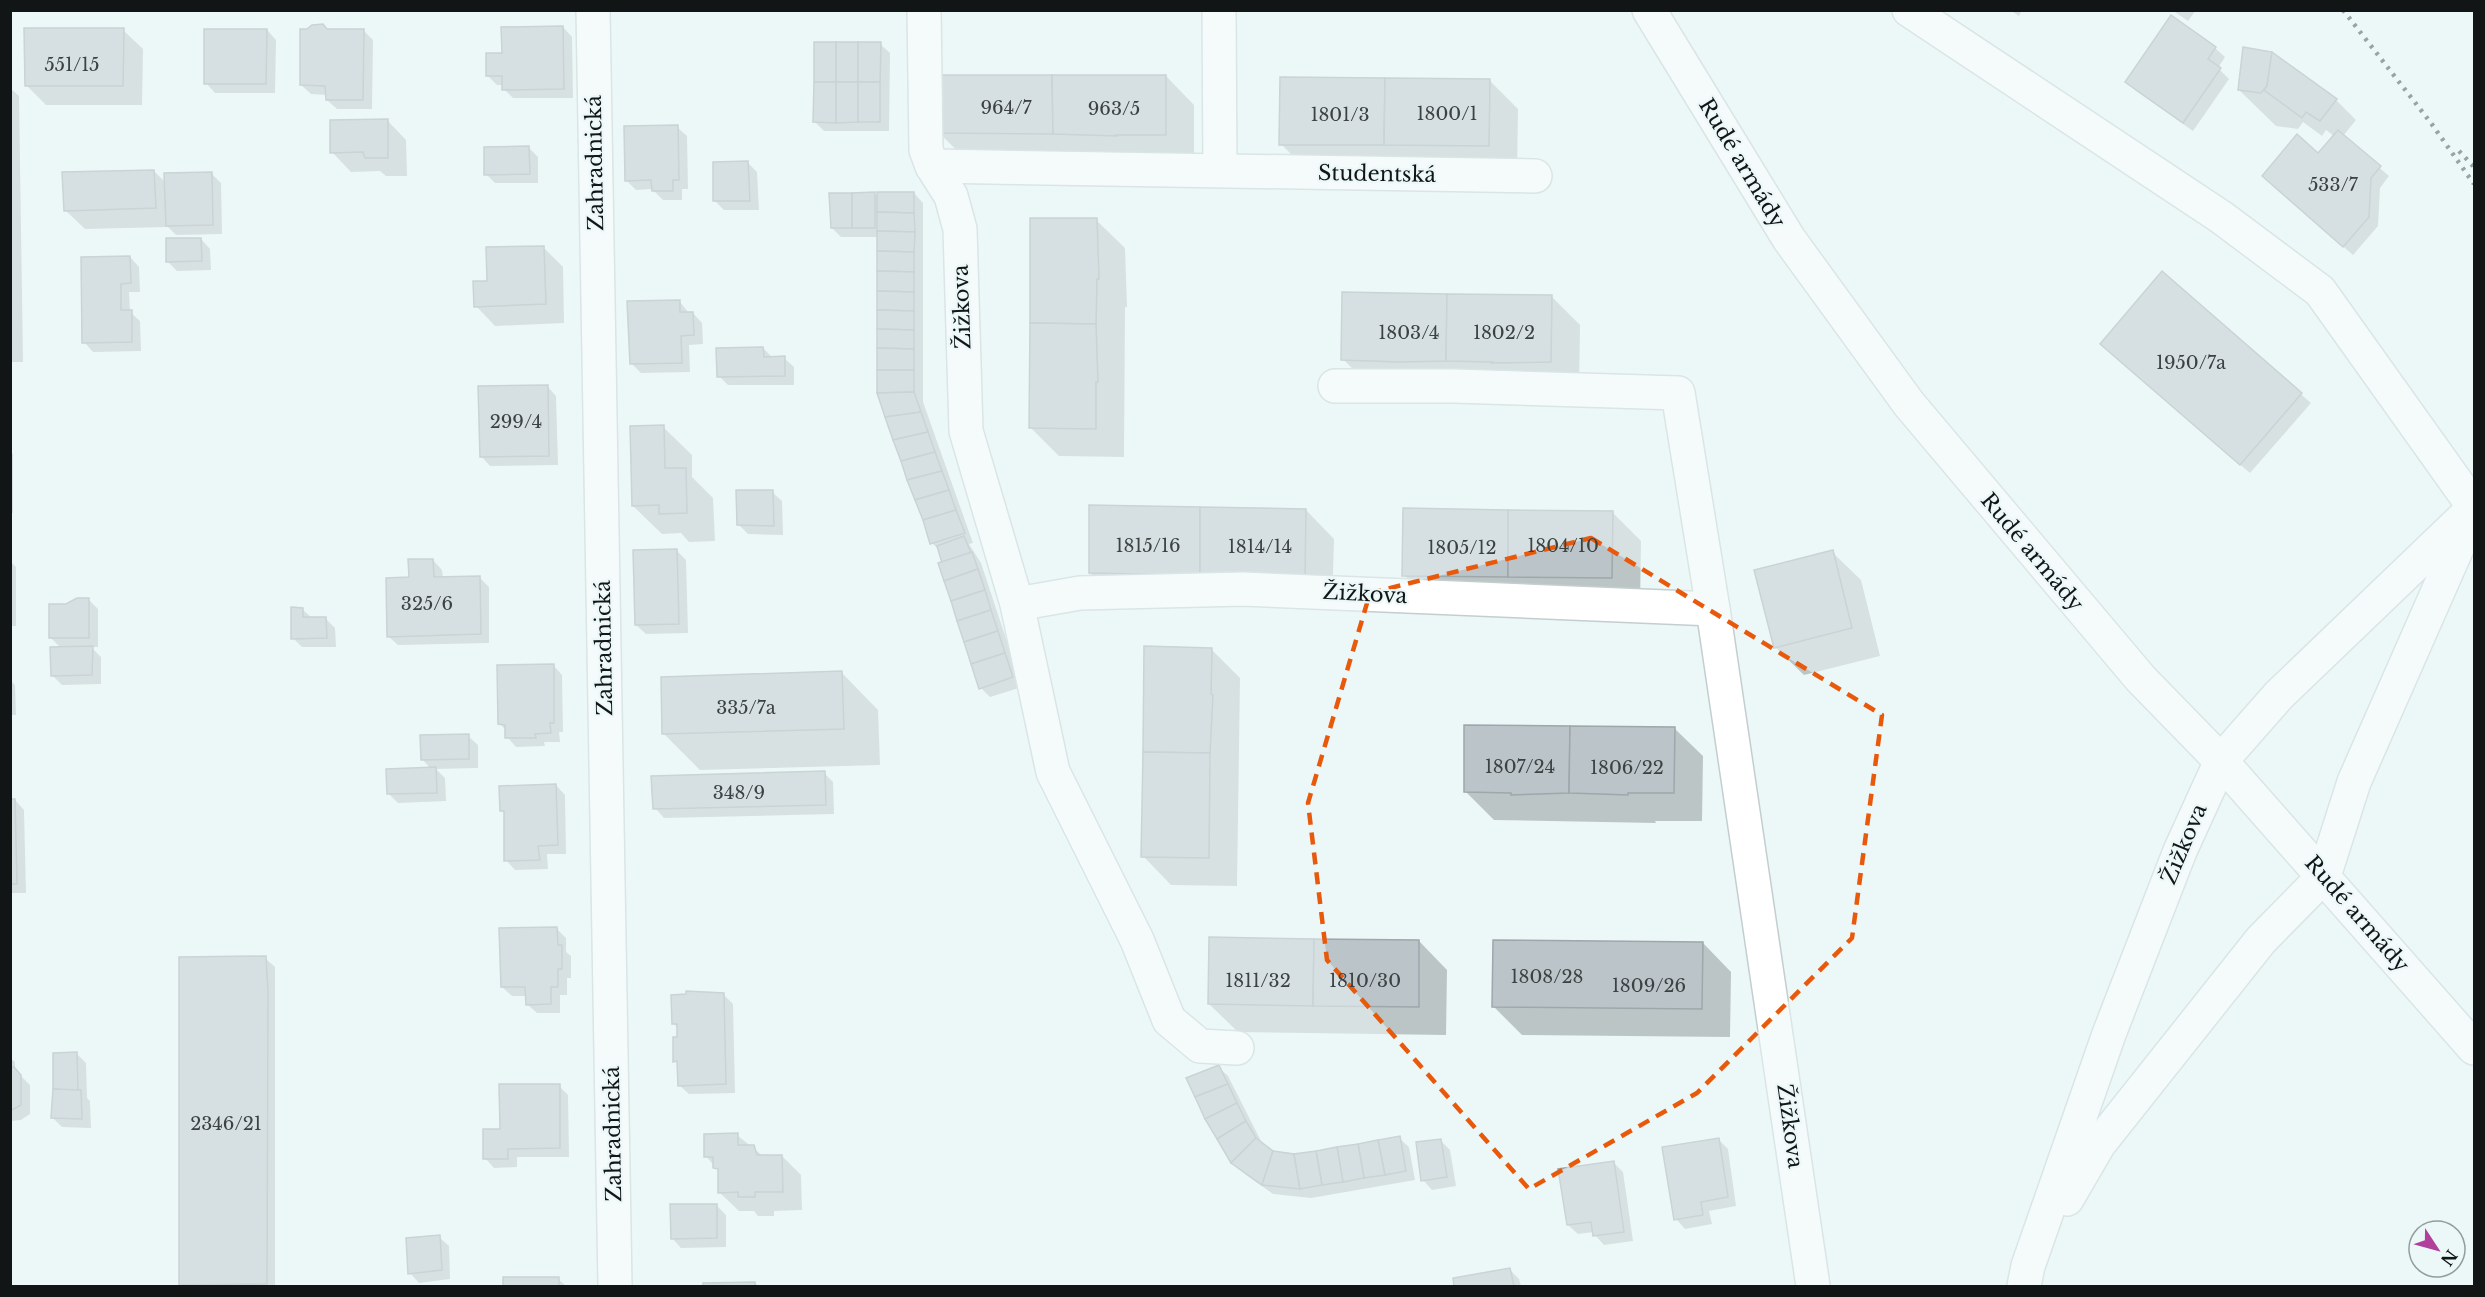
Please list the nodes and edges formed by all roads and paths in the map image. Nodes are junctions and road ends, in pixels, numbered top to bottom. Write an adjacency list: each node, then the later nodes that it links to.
1 (592, 10): 18 (street, Zahradnická)
2 (924, 10): 6 (street, Žižkova)
3 (1219, 10): 7 (street)
4 (1648, 10): 13 (street, Rudé armády)
5 (1909, 10): 10 (street)
6 (932, 166): 7 (street, Studentská); 11 (street, Žižkova)
7 (1220, 170): 8 (street, Studentská)
8 (1535, 176)
9 (1335, 386): 12 (street, Žižkova)
10 (2475, 508): 13 (street, Žižkova); 14 (street, Žižkova)
11 (1017, 604): 12 (street, Žižkova); 15 (street, Žižkova)
12 (1713, 609): 19 (street, Žižkova)
13 (2221, 761): 14 (street, Rudé armády); 17 (street, Žižkova)
14 (2324, 876): 16 (street, Rudé armády); 17 (street, Žižkova)
15 (1237, 1048)
16 (2475, 1048)
17 (2026, 1276)
18 (615, 1287)
19 (1814, 1287)

